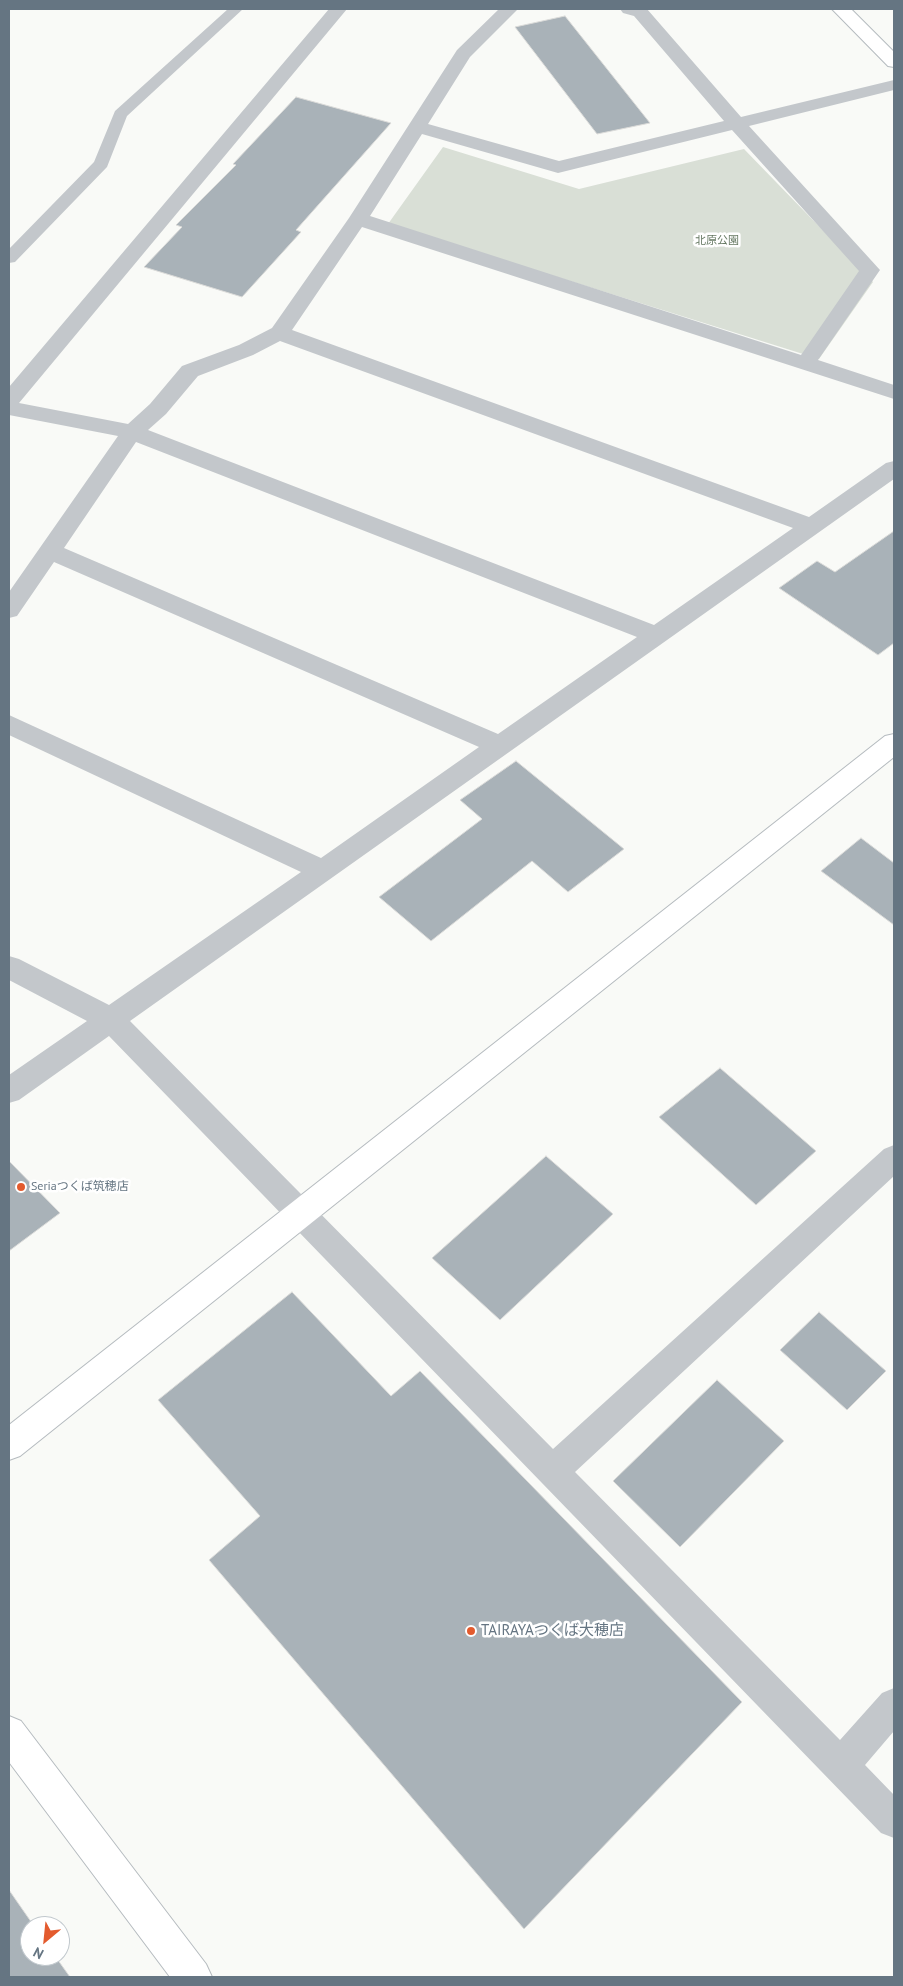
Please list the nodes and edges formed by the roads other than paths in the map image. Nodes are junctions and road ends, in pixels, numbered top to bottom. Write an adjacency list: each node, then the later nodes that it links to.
1 (236, 9): 11 (lane)
2 (338, 9): 15 (street)
3 (509, 9): 9 (street)
4 (629, 9): 8 (street)
5 (841, 9): 6 (street)
6 (894, 62)
7 (894, 85): 8 (street)
8 (737, 124): 9 (street); 13 (street)
9 (416, 126): 10 (street)
10 (358, 219): 12 (street); 13 (street)
11 (9, 258)
12 (279, 333): 17 (street); 19 (street)
13 (805, 364): 14 (street)
14 (894, 392)
15 (9, 400)
16 (9, 408): 17 (street)
17 (132, 432): 20 (street); 22 (street)
18 (894, 468): 19 (street)
19 (811, 526): 22 (street)
20 (50, 551): 21 (street); 25 (street)
21 (9, 610)
22 (656, 635): 25 (street)
23 (9, 724): 26 (street)
24 (894, 743): 31 (street)
25 (499, 745): 26 (street)
26 (322, 870): 28 (street)
27 (9, 967): 28 (street)
28 (110, 1019): 29 (street); 31 (street)
29 (9, 1092)
30 (894, 1158): 33 (street)
31 (301, 1214): 32 (street); 33 (street)
32 (9, 1445)
33 (553, 1471): 36 (street)
34 (894, 1705): 36 (street)
35 (9, 1733): 38 (street)
36 (841, 1765): 37 (street)
37 (894, 1820)
38 (193, 1977)

